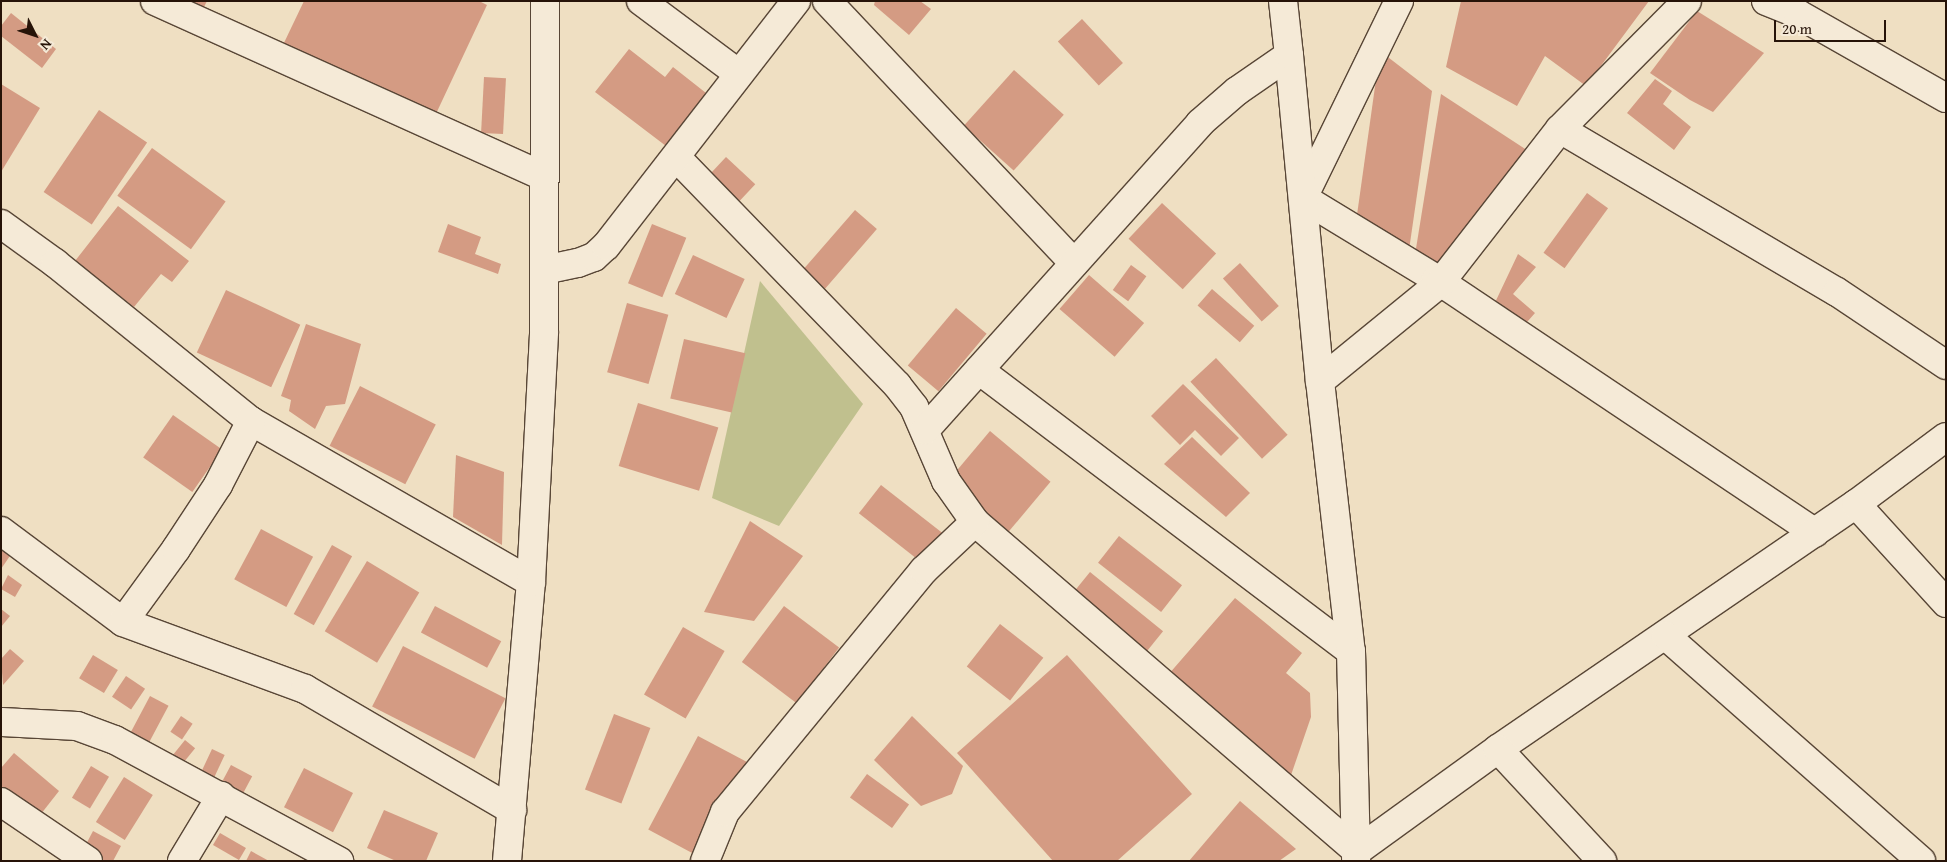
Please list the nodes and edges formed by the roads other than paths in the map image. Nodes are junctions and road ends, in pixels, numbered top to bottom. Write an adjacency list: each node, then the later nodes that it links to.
1 (154, 1): 15 (street)
2 (545, 1): 15 (street)
3 (641, 1): 11 (street)
4 (796, 1): 11 (street)
5 (827, 1): 18 (street)
6 (1282, 1): 10 (street)
7 (1399, 1): 16 (street)
8 (1687, 1): 13 (street)
9 (1766, 1): 12 (street)
10 (1289, 55): 16 (street); 18 (street)
11 (740, 74): 14 (street)
12 (1946, 98)
13 (1560, 129): 20 (street); 21 (street)
14 (676, 157): 19 (street); 25 (street)
15 (543, 176): 19 (street)
16 (1303, 198): 20 (street); 23 (street)
17 (1, 224): 24 (street)
18 (1074, 263): 22 (street)
19 (544, 270): 31 (street)
20 (1440, 283): 23 (street); 30 (street)
21 (1946, 365)
22 (979, 370): 25 (street); 35 (street)
23 (1320, 381): 35 (street)
24 (251, 421): 31 (street); 33 (street)
25 (925, 430): 28 (street)
26 (1946, 437): 27 (street)
27 (1856, 504): 30 (street); 32 (street)
28 (975, 522): 42 (street); 47 (street)
29 (1, 531): 33 (street)
30 (1815, 533): 34 (street)
31 (531, 582): 41 (street)
32 (1946, 603)
33 (124, 622): 41 (street)
34 (1666, 636): 38 (street); 49 (street)
35 (1351, 650): 42 (street)
36 (2, 721): 37 (street); 39 (street)
37 (1, 732)
38 (1498, 749): 42 (street); 48 (street)
39 (221, 796): 45 (street); 46 (street)
40 (1, 802): 44 (street)
41 (512, 810): 43 (street)
42 (1356, 856)
43 (509, 860)
44 (88, 861)
45 (182, 861)
46 (340, 861)
47 (705, 861)
48 (1602, 861)
49 (1921, 861)

